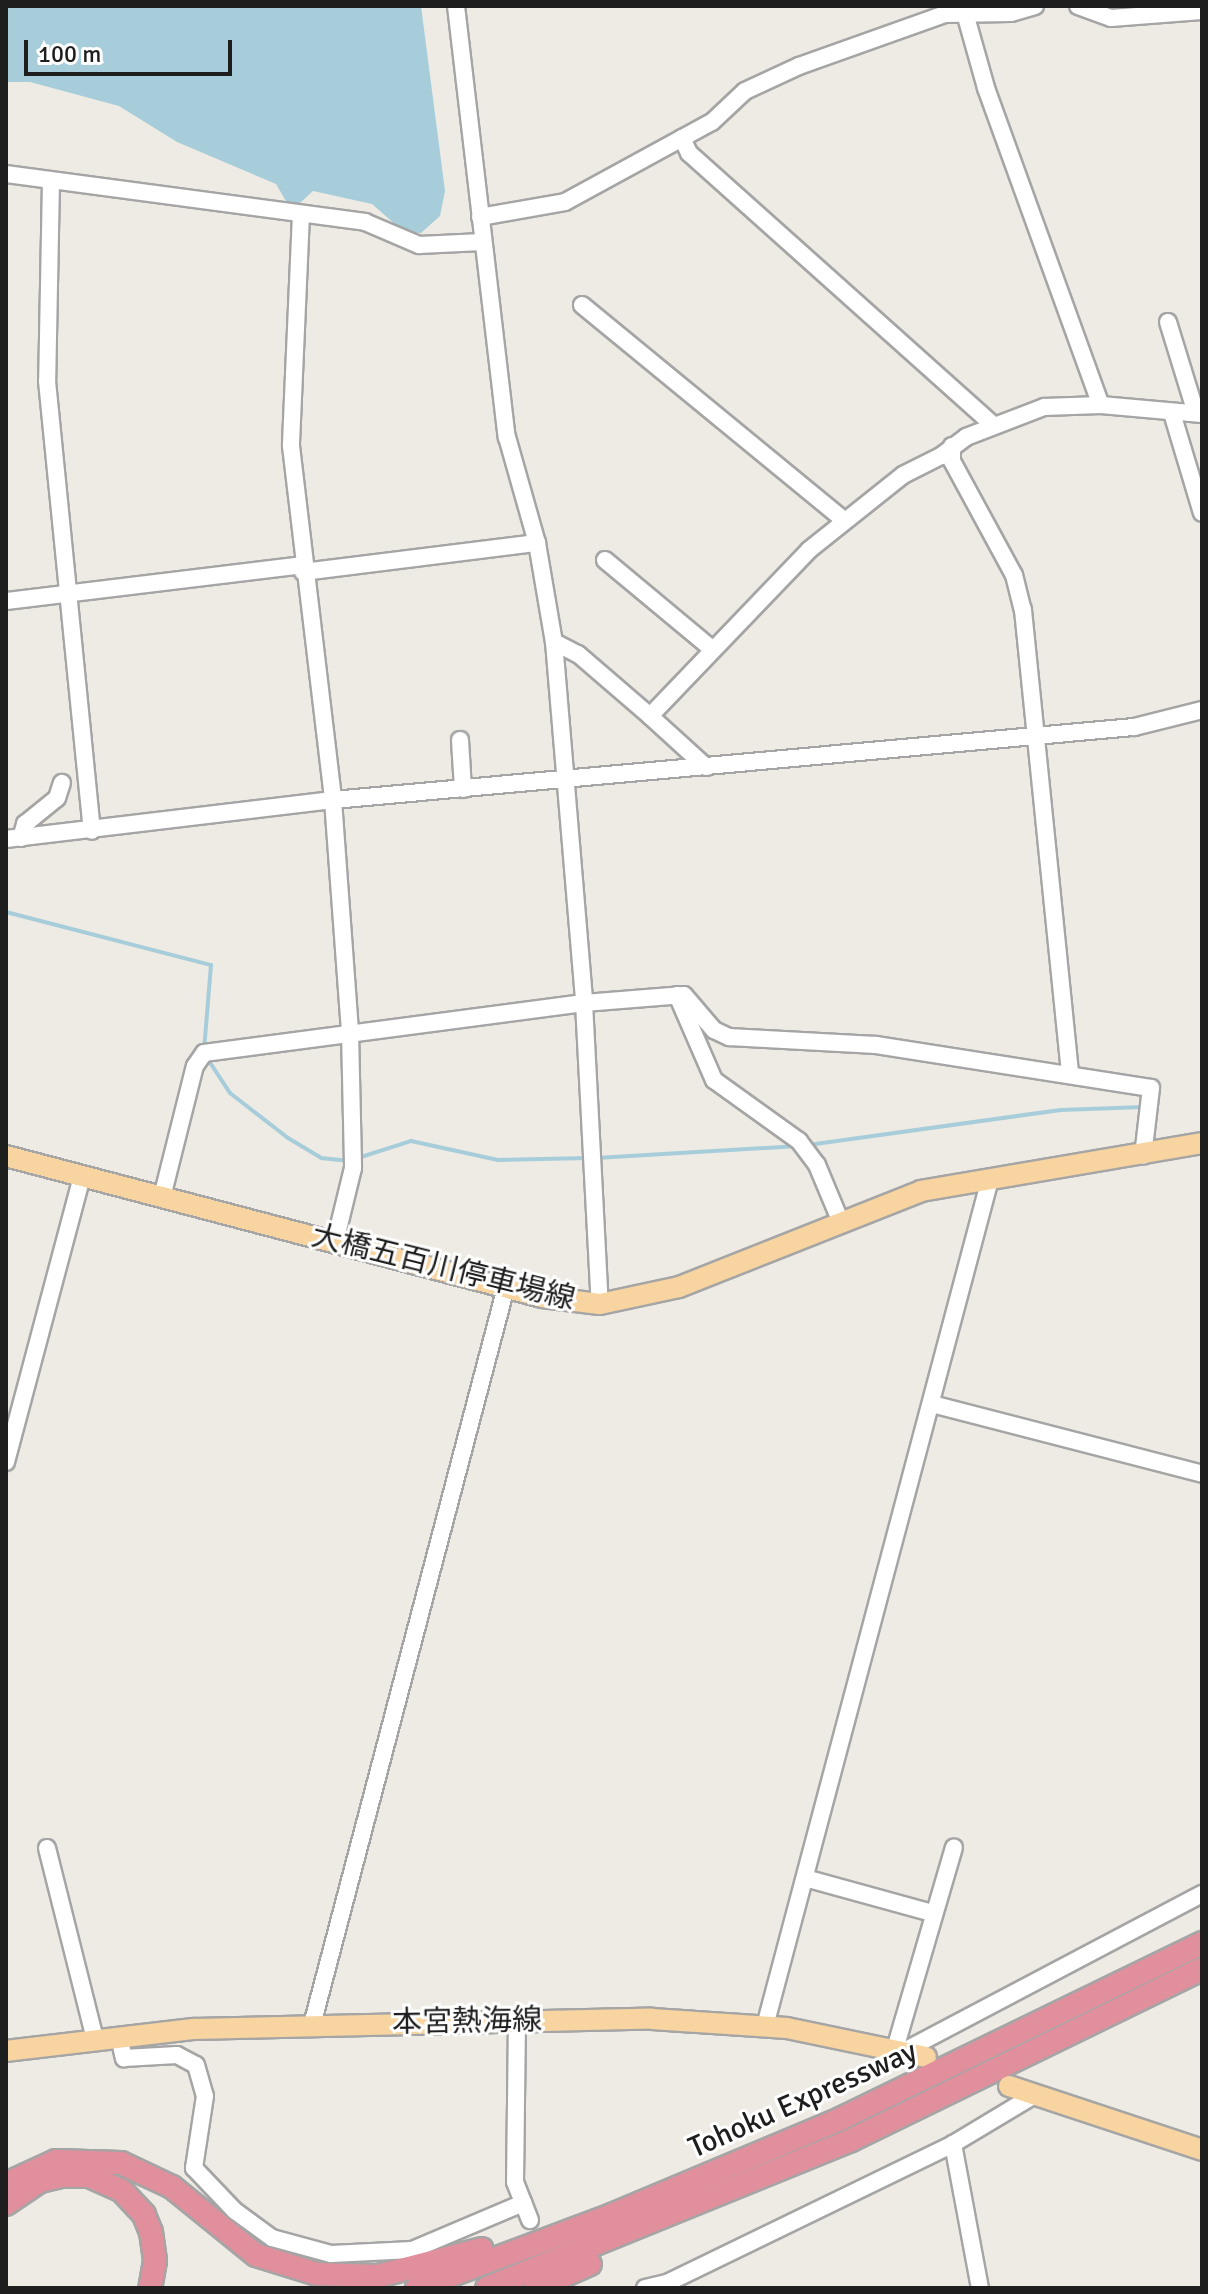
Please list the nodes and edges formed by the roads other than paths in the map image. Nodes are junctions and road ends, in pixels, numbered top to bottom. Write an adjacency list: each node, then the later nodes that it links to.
1 (456, 6): 10 (street)
2 (1035, 6): 4 (street)
3 (1078, 6): 5 (street)
4 (964, 10): 6 (street); 14 (street)
5 (1202, 11)
6 (682, 138): 10 (street); 17 (street)
7 (6, 174): 8 (street)
8 (51, 181): 9 (street); 24 (street)
9 (301, 214): 11 (street); 23 (street)
10 (480, 217): 11 (street)
11 (482, 242): 21 (street)
12 (582, 305): 20 (street)
13 (1168, 322): 16 (street)
14 (1101, 405): 15 (street); 17 (street)
15 (1172, 413): 16 (street); 19 (street)
16 (1199, 414)
17 (993, 425): 18 (street)
18 (952, 446): 20 (street); 30 (street)
19 (1202, 513)
20 (844, 520): 27 (street)
21 (537, 543): 23 (street); 26 (street)
22 (605, 560): 27 (street)
23 (302, 569): 24 (street); 36 (street)
24 (72, 594): 25 (street); 37 (street)
25 (6, 601)
26 (554, 642): 29 (street); 33 (street)
27 (712, 649): 29 (street)
28 (1202, 710): 30 (street)
29 (650, 716): 32 (street)
30 (1035, 737): 32 (street); 42 (street)
31 (460, 740): 35 (street)
32 (706, 767): 33 (street)
33 (566, 780): 35 (street); 40 (street)
34 (62, 783): 38 (street)
35 (463, 789): 36 (street)
36 (333, 800): 37 (street); 41 (street)
37 (92, 831): 38 (street)
38 (13, 838)
39 (677, 995): 40 (street); 42 (street); 49 (street)
40 (584, 1003): 41 (street); 52 (street)
41 (350, 1032): 48 (street); 50 (street)
42 (1070, 1073): 45 (street)
43 (1202, 1143): 45 (main road, 大橋五百川停車場線)
44 (6, 1156): 46 (main road, 大橋五百川停車場線)
45 (1143, 1156): 47 (main road, 大橋五百川停車場線)
46 (82, 1176): 48 (main road, 大橋五百川停車場線); 54 (street)
47 (990, 1179): 49 (main road, 大橋五百川停車場線); 53 (street)
48 (162, 1197): 50 (main road, 大橋五百川停車場線)
49 (840, 1220): 52 (main road, 大橋五百川停車場線)
50 (335, 1242): 51 (main road, 大橋五百川停車場線)
51 (506, 1287): 52 (main road, 大橋五百川停車場線); 64 (street)
52 (600, 1304)
53 (932, 1404): 55 (street); 58 (street)
54 (6, 1462)
55 (1202, 1474)
56 (954, 1847): 60 (street)
57 (47, 1848): 67 (street)
58 (805, 1878): 60 (street); 65 (street)
59 (1202, 1894): 68 (street)
60 (932, 1913): 68 (street)
61 (1202, 1943): 73 (highway, Tohoku Expressway)
62 (1202, 1969): 76 (highway, Tohoku Expressway)
63 (517, 2020): 64 (main road, 本宮熱海線); 65 (main road, 本宮熱海線); 78 (street)
64 (312, 2025): 66 (main road, 本宮熱海線)
65 (765, 2026): 68 (main road, 本宮熱海線)
66 (119, 2037): 67 (main road, 本宮熱海線); 78 (street)
67 (95, 2039): 69 (main road, 本宮熱海線)
68 (900, 2050): 70 (main road, 本宮熱海線)
69 (6, 2051)
70 (926, 2057)
71 (1009, 2086): 72 (main road)
72 (1033, 2096): 74 (street); 75 (main road)
73 (781, 2144): 77 (highway); 82 (highway, Tohoku Expressway)
74 (953, 2144): 85 (street); 86 (street)
75 (1202, 2150)
76 (792, 2165): 83 (highway, Tohoku Expressway); 84 (highway)
77 (6, 2184)
78 (523, 2203): 80 (street)
79 (6, 2204): 81 (highway)
80 (530, 2220)
81 (150, 2288)
82 (417, 2288)
83 (487, 2288)
84 (536, 2288)
85 (645, 2288)
86 (980, 2288)

